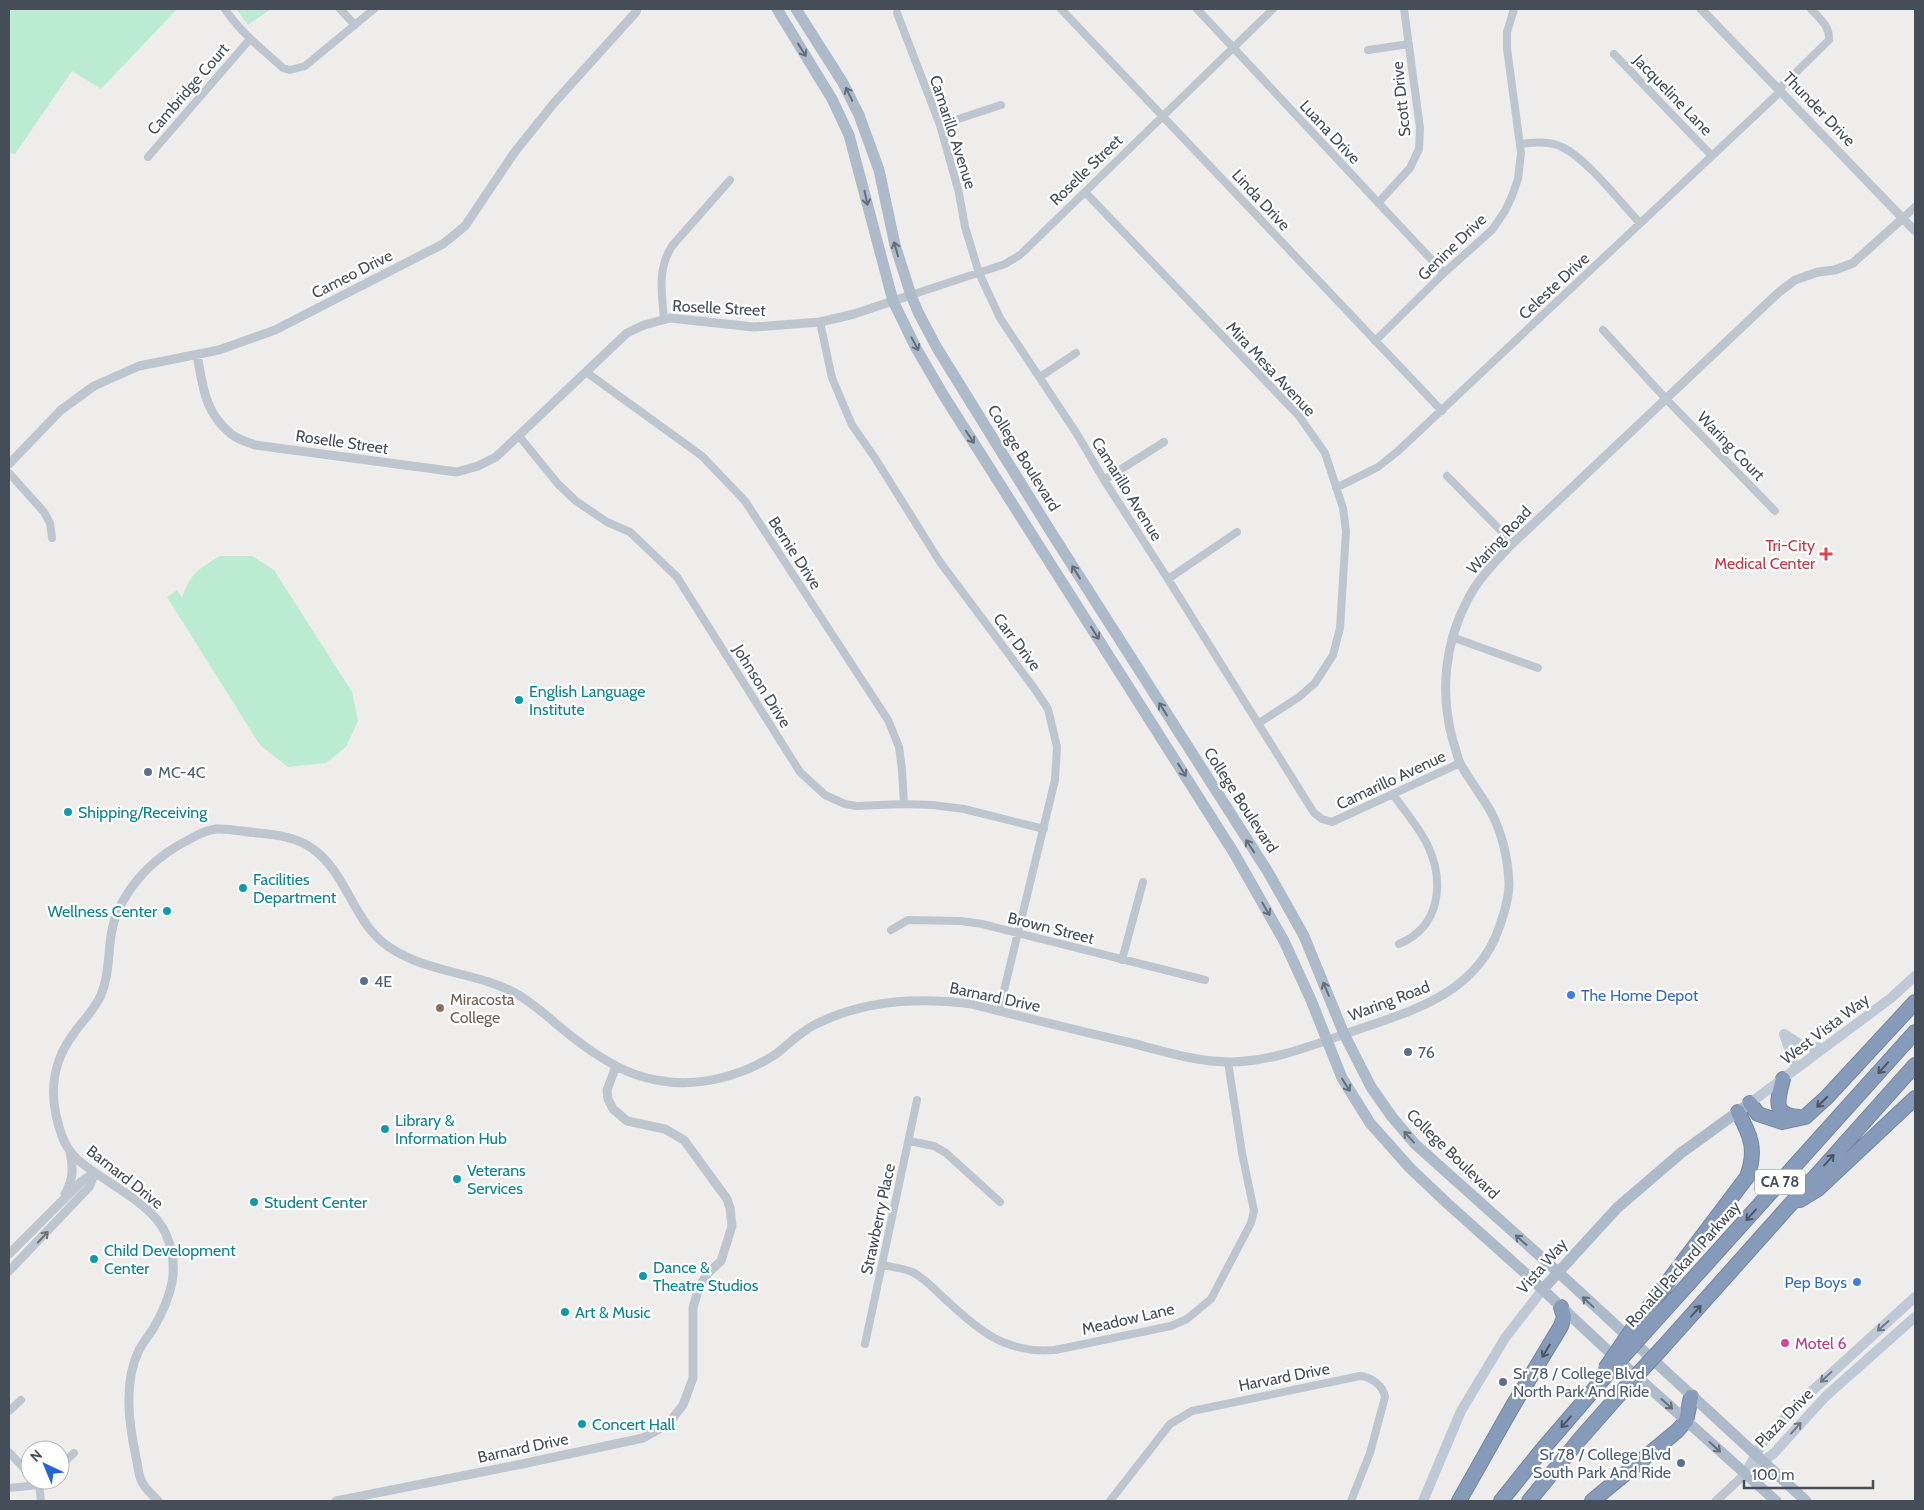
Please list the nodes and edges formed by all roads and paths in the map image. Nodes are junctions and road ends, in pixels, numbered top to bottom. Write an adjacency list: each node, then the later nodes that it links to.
1 (226, 9): 16 (street)
2 (340, 9): 15 (street)
3 (374, 9): 15 (street)
4 (637, 9): 44 (street, Cameo Drive)
5 (777, 9): 38 (main road, College Boulevard, one-way to 38)
6 (796, 9): 37 (main road, College Boulevard, one-way to 6)
7 (1061, 9): 23 (street, Linda Drive)
8 (1197, 9): 18 (street, Luana Drive)
9 (1273, 9): 18 (street, Roselle Street)
10 (1404, 9): 17 (street, Scott Drive)
11 (1514, 9): 25 (street, Genine Drive)
12 (1701, 9): 21 (street, Thunder Drive)
13 (1811, 9): 21 (street, Celeste Drive)
14 (897, 13): 24 (street, Camarillo Avenue)
15 (355, 25): 16 (street)
16 (250, 38): 27 (street, Cambridge Court)
17 (1409, 44): 19 (street); 30 (street, Scott Drive)
18 (1233, 47): 23 (street, Roselle Street); 30 (street, Luana Drive)
19 (1368, 50)
20 (1614, 54): 26 (street, Jacqueline Lane)
21 (1780, 90): 26 (street, Celeste Drive); 32 (street, Thunder Drive)
22 (1001, 105): 24 (street)
23 (1162, 117): 29 (street, Roselle Street); 42 (street, Linda Drive)
24 (940, 125): 35 (street, Camarillo Avenue)
25 (1520, 144): 33 (street); 36 (street, Genine Drive)
26 (1712, 156): 33 (street, Celeste Drive)
27 (148, 157)
28 (730, 180): 39 (street)
29 (1085, 192): 35 (street, Roselle Street); 55 (street, Mira Mesa Avenue)
30 (1378, 203): 36 (street, Luana Drive)
31 (1915, 207): 32 (street, Waring Road)
32 (1903, 218): 34 (street, Thunder Drive); 47 (street, Waring Road)
33 (1640, 223): 48 (street, Celeste Drive)
34 (1915, 231)
35 (979, 273): 37 (street, Roselle Street); 46 (street, Camarillo Avenue)
36 (1444, 273): 42 (street, Genine Drive)
37 (911, 295): 38 (street, Roselle Street); 78 (main road, College Boulevard, one-way to 37)
38 (893, 301): 40 (street, Roselle Street); 79 (main road, College Boulevard, one-way to 79)
39 (664, 320): 40 (street, Roselle Street); 45 (street, Roselle Street)
40 (820, 322): 67 (street, Carr Drive)
41 (1603, 330): 47 (street, Waring Court)
42 (1375, 341): 48 (street, Linda Drive)
43 (1076, 353): 46 (street)
44 (197, 355): 49 (street, Roselle Street); 51 (street, Cameo Drive)
45 (586, 372): 49 (street, Roselle Street); 66 (street, Bernie Drive)
46 (1040, 377): 54 (street, Camarillo Avenue)
47 (1666, 399): 56 (street, Waring Court); 59 (street, Waring Road)
48 (1442, 411): 55 (street, Celeste Drive)
49 (519, 436): 66 (street, Johnson Drive)
50 (1164, 442): 54 (street)
51 (9, 464)
52 (9, 473): 58 (street)
53 (1447, 476): 59 (street)
54 (1104, 480): 60 (street, Camarillo Avenue)
55 (1336, 488): 63 (street, Mira Mesa Avenue)
56 (1775, 511)
57 (1237, 532): 60 (street)
58 (52, 538)
59 (1513, 543): 61 (street, Waring Road)
60 (1168, 578): 63 (street, Camarillo Avenue)
61 (1452, 637): 62 (street); 64 (street, Waring Road)
62 (1538, 668)
63 (1260, 723): 65 (street, Camarillo Avenue)
64 (1460, 763): 65 (street, Camarillo Avenue); 78 (street, Waring Road)
65 (1393, 794): 71 (street)
66 (904, 804): 67 (street, Johnson Drive)
67 (1044, 829): 70 (street, Carr Drive)
68 (1143, 882): 72 (street)
69 (891, 930): 70 (street, Brown Street)
70 (1018, 934): 72 (street, Brown Street); 76 (street, Carr Drive)
71 (1399, 944)
72 (1122, 960): 74 (street, Brown Street)
73 (1915, 976): 80 (main road, West Vista Way)
74 (1205, 980)
75 (1915, 1002): 90 (highway, one-way to 90)
76 (999, 1011): 81 (street, Barnard Drive); 82 (street, Barnard Drive)
77 (1915, 1032): 105 (highway, Ronald Packard Parkway / CA 78, one-way to 105)
78 (1344, 1034): 79 (street, Waring Road); 100 (main road, College Boulevard, one-way to 78)
79 (1327, 1041): 81 (street, Barnard Drive); 101 (main road, College Boulevard, one-way to 101)
80 (1822, 1048): 84 (main road, West Vista Way); 84 (main road)
81 (1228, 1062): 98 (street, Meadow Lane)
82 (616, 1066): 92 (street, Barnard Drive); 120 (street, Barnard Drive)
83 (1915, 1066): 96 (highway, CA 78, one-way to 83)
84 (1796, 1069): 85 (main road, West Vista Way)
85 (1783, 1079): 88 (main road, West Vista Way); 90 (highway)
86 (1915, 1098): 96 (highway)
87 (917, 1100): 91 (street, Strawberry Place)
88 (1750, 1103): 89 (main road, Vista Way); 90 (highway)
89 (1738, 1112): 100 (main road, Vista Way); 105 (highway)
90 (1805, 1118)
91 (909, 1140): 94 (street); 98 (street, Strawberry Place)
92 (70, 1152): 93 (street, Barnard Drive); 95 (street)
93 (95, 1173): 95 (street); 99 (street, one-way to 93); 119 (street, Barnard Drive)
94 (1000, 1202)
95 (58, 1206): 97 (street)
96 (1785, 1210): 126 (highway, CA 78, one-way to 96, bridge)
97 (9, 1254)
98 (882, 1265): 106 (street, Strawberry Place)
99 (9, 1271)
100 (1558, 1272): 101 (main road, Vista Way); 109 (main road, College Boulevard, one-way to 100)
101 (1543, 1290): 103 (main road, College Boulevard); 123 (main road, Vista Way)
102 (1915, 1297): 107 (main road, Plaza Drive, one-way to 107)
103 (1561, 1307): 112 (main road, College Boulevard, one-way to 112); 124 (highway, one-way to 124)
104 (1915, 1317): 108 (main road, Plaza Drive)
105 (1641, 1328): 125 (highway, Ronald Packard Parkway / CA 78, one-way to 125, bridge)
106 (865, 1344)
107 (1851, 1354): 108 (main road); 116 (main road, Plaza Drive, one-way to 116)
108 (1853, 1371): 116 (main road, Plaza Drive, one-way to 108)
109 (1691, 1396): 112 (highway); 116 (main road, College Boulevard)
110 (21, 1400): 111 (street)
111 (9, 1411)
112 (1686, 1420): 118 (main road, College Boulevard, one-way to 118); 127 (highway)
113 (9, 1452): 117 (street)
114 (74, 1453): 115 (street)
115 (70, 1457)
116 (1758, 1459): 118 (main road, Plaza Drive); 130 (main road, College Boulevard)
117 (20, 1464)
118 (1745, 1474): 128 (street); 129 (main road, College Boulevard)
119 (158, 1501)
120 (336, 1501)
121 (1110, 1501): 122 (street, Harvard Drive)
122 (1351, 1501)
123 (1424, 1501)
124 (1459, 1501)
125 (1501, 1501)
126 (1529, 1501)
127 (1592, 1501)
128 (1716, 1501)
129 (1776, 1501)
130 (1806, 1501)

